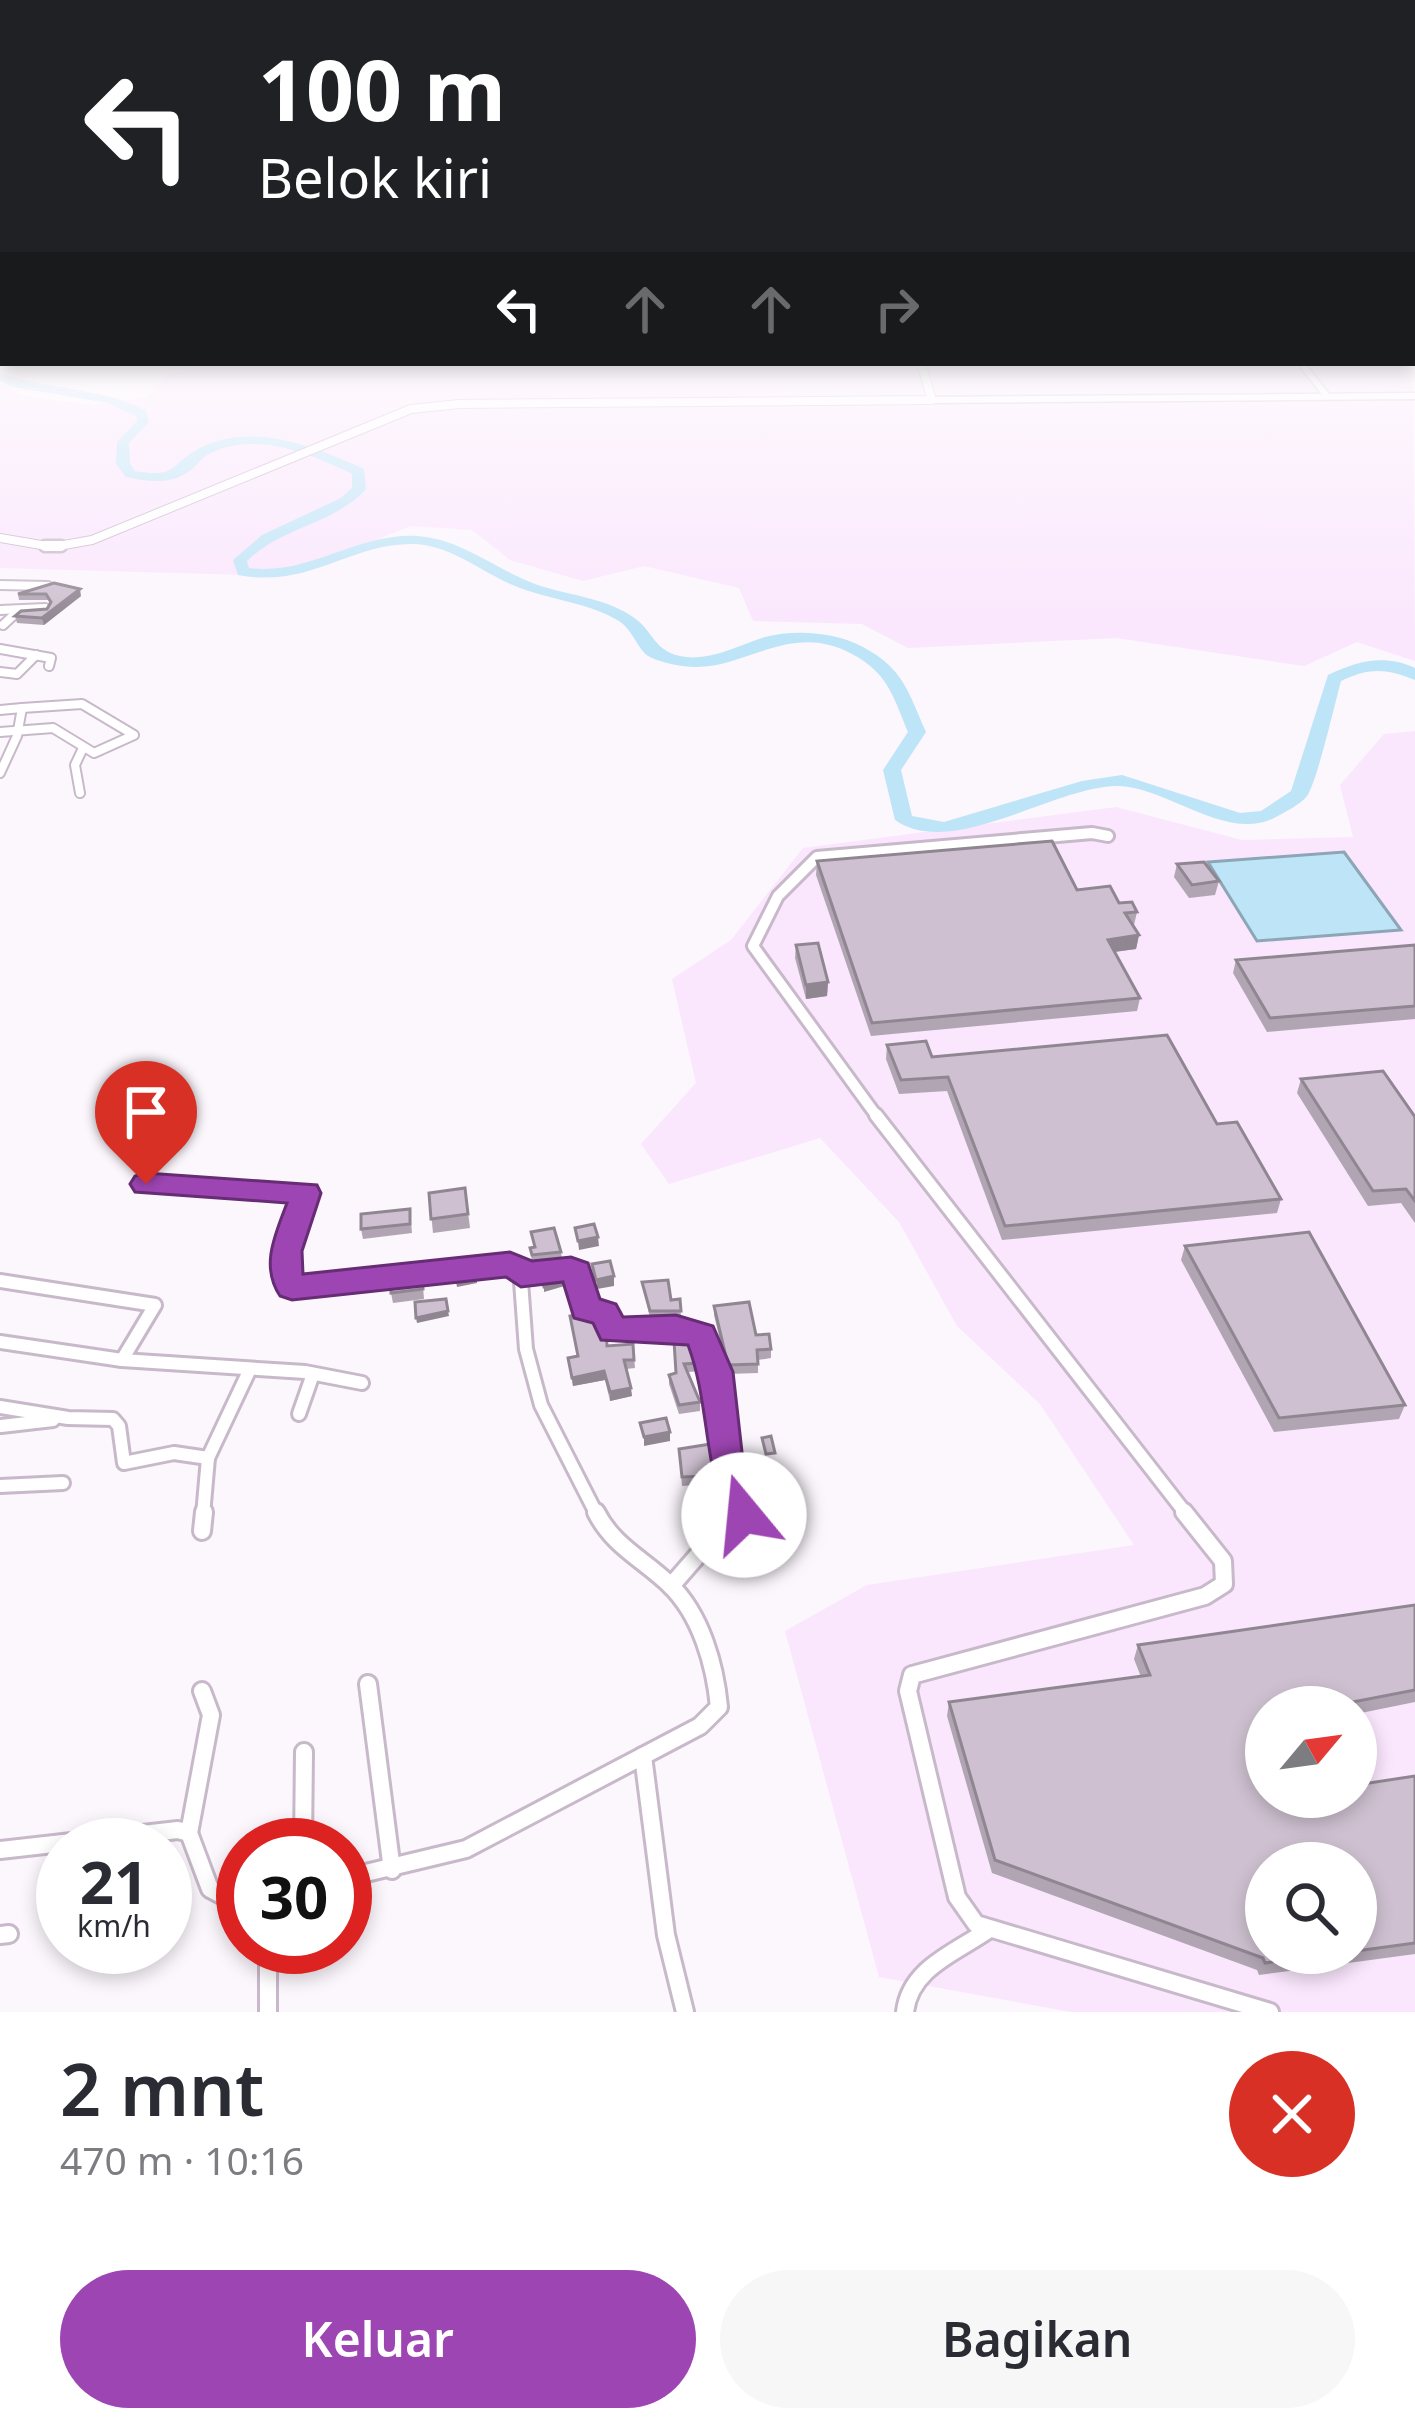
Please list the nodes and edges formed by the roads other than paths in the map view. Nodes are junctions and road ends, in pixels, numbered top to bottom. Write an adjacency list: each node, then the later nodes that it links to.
1 (334, 440): 2 (street)
2 (0, 538)
3 (0, 585): 4 (street)
4 (48, 586)
5 (45, 608): 7 (street)
6 (0, 610): 7 (street)
7 (17, 613): 8 (street)
8 (3, 626)
9 (0, 649): 10 (street)
10 (36, 655): 11 (street); 12 (street)
11 (49, 667)
12 (0, 672)
13 (22, 708): 14 (street); 15 (street); 17 (street)
14 (0, 710)
15 (16, 730): 16 (street); 17 (street); 18 (street)
16 (0, 732)
17 (83, 748): 20 (street)
18 (4, 750): 19 (street)
19 (0, 773)
20 (80, 793)
21 (1108, 836): 51 (street)
22 (146, 1184): 23 (street)
23 (521, 1275): 38 (street); 38 (street)
24 (0, 1281): 26 (street)
25 (0, 1342): 26 (street)
26 (122, 1360): 27 (street)
27 (250, 1369): 28 (street); 34 (street)
28 (313, 1374): 29 (street); 31 (street)
29 (362, 1383)
30 (7, 1408): 32 (street); 33 (street)
31 (299, 1414)
32 (68, 1418): 33 (street); 34 (street)
33 (0, 1427)
34 (208, 1458): 37 (street)
35 (63, 1483): 36 (street)
36 (0, 1486)
37 (202, 1532)
38 (671, 1586): 42 (street)
39 (368, 1684): 48 (street)
40 (202, 1691): 43 (street)
41 (304, 1752): 44 (street)
42 (643, 1756): 48 (street); 55 (street)
43 (192, 1818)
44 (303, 1818)
45 (192, 1841): 50 (street)
46 (36, 1846): 47 (street)
47 (0, 1850)
48 (392, 1870): 49 (street)
49 (372, 1873)
50 (216, 1895)
51 (988, 1930): 53 (street); 56 (street)
52 (268, 1974): 54 (street)
53 (1247, 2009): 57 (street)
54 (268, 2012)
55 (685, 2012)
56 (904, 2012)
57 (1270, 2012)

